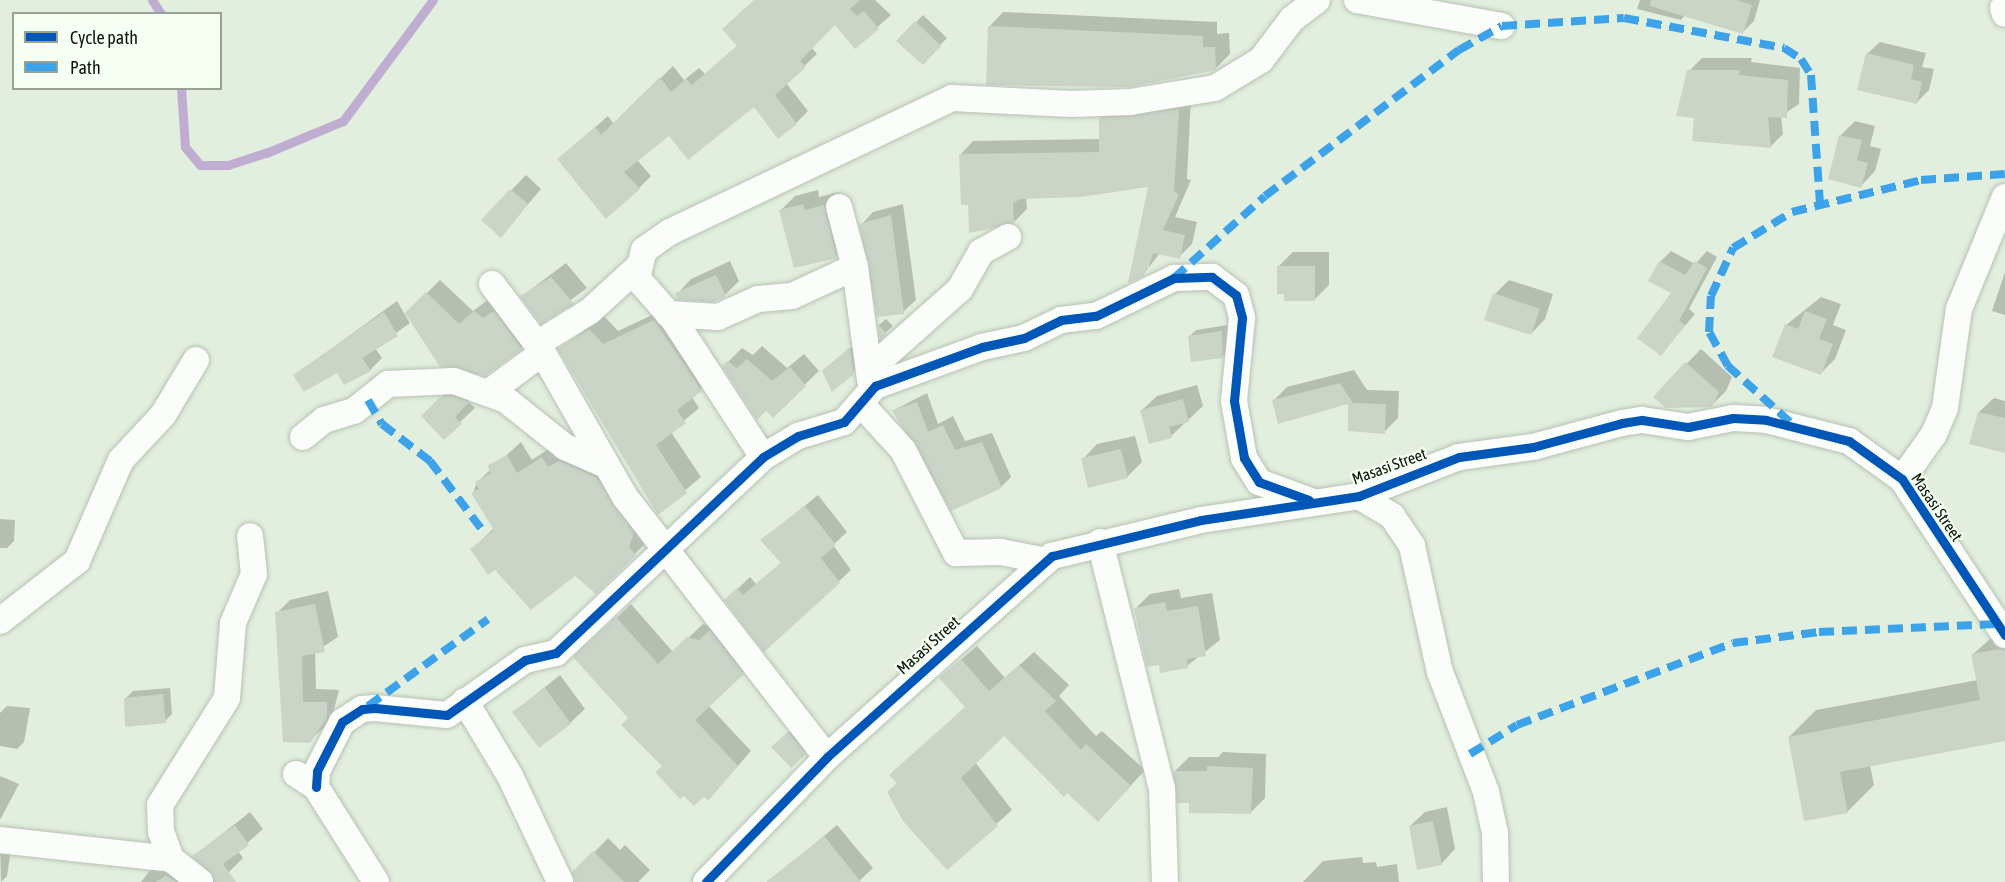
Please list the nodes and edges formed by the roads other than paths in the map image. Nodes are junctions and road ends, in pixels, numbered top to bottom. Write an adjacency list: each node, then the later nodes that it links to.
1 (1317, 0): 7 (street)
2 (1357, 0): 3 (street)
3 (1502, 26)
4 (2005, 197): 18 (street)
5 (839, 207): 8 (street)
6 (1008, 237): 13 (street)
7 (638, 267): 10 (street); 11 (street)
8 (855, 267): 10 (street); 13 (street)
9 (492, 284): 11 (street)
10 (668, 314): 16 (street)
11 (540, 349): 14 (street); 17 (street)
12 (196, 360): 25 (street)
13 (867, 388): 16 (street); 20 (street); 24 (street)
14 (488, 393): 15 (street); 17 (street)
15 (303, 437)
16 (763, 457): 23 (street)
17 (604, 464): 23 (street)
18 (1902, 479): 19 (street, Masasi Street); 26 (street, Masasi Street)
19 (1359, 496): 20 (street, Masasi Street); 36 (street)
20 (1312, 501): 22 (street, Masasi Street)
21 (250, 536): 30 (street)
22 (1100, 542): 24 (street, Masasi Street); 35 (street)
23 (663, 547): 27 (street); 28 (street)
24 (1046, 561): 28 (street, Masasi Street)
25 (0, 621)
26 (2005, 634)
27 (465, 701): 32 (street); 33 (street)
28 (827, 757): 34 (street, Masasi Street)
29 (0, 840): 30 (street)
30 (171, 859): 31 (street)
31 (200, 882)
32 (376, 882)
33 (560, 882)
34 (706, 882)
35 (1165, 882)
36 (1496, 882)

